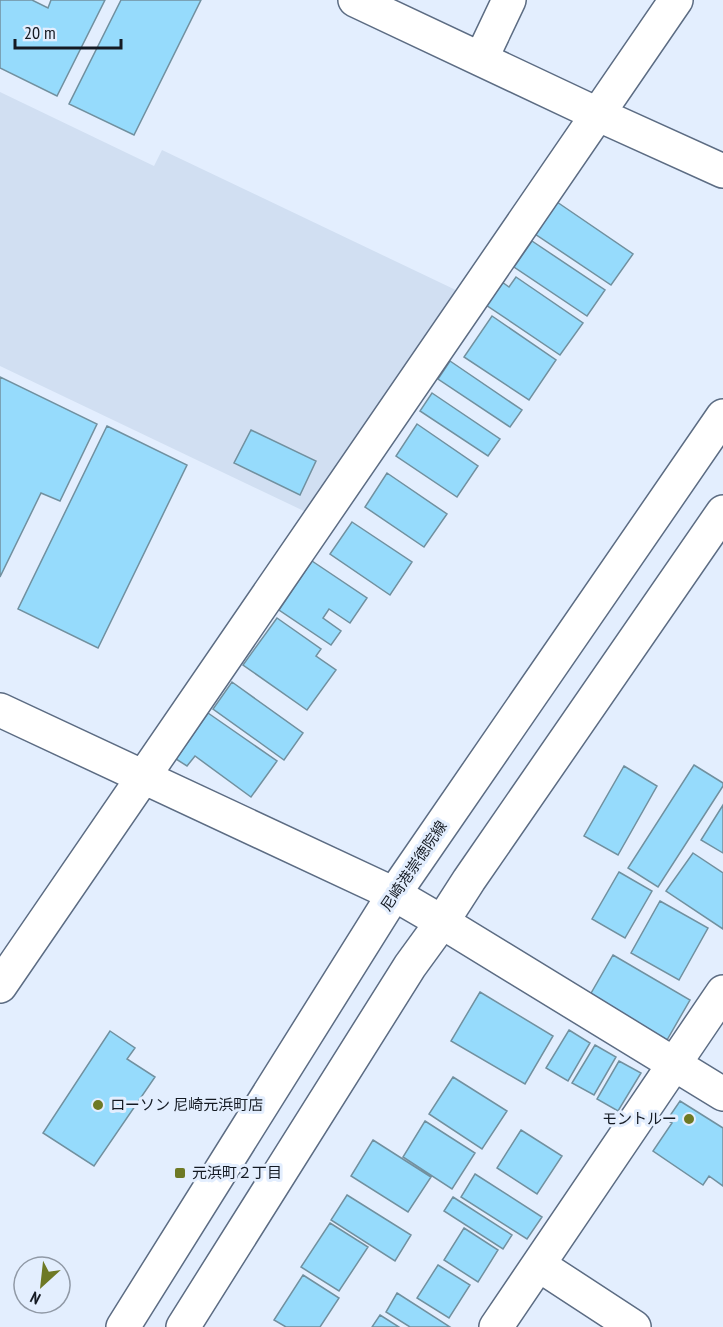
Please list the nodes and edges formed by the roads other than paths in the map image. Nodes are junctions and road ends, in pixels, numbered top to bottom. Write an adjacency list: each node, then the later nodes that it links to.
1 (355, 0): 4 (street)
2 (510, 0): 4 (street)
3 (675, 0): 5 (street)
4 (481, 59): 5 (street)
5 (597, 114): 6 (street); 10 (street)
6 (723, 171)
7 (723, 416): 11 (street, 尼崎港崇徳院線)
8 (723, 512): 12 (street)
9 (0, 710): 10 (street)
10 (144, 778): 11 (street); 13 (street)
11 (394, 894): 12 (street); 18 (street, 尼崎港崇徳院線)
12 (442, 922): 15 (street); 19 (street)
13 (0, 986)
14 (723, 992): 15 (street)
15 (674, 1064): 16 (street); 17 (street)
16 (723, 1094)
17 (539, 1265): 20 (street); 21 (street)
18 (123, 1327)
19 (183, 1327)
20 (496, 1327)
21 (634, 1327)

